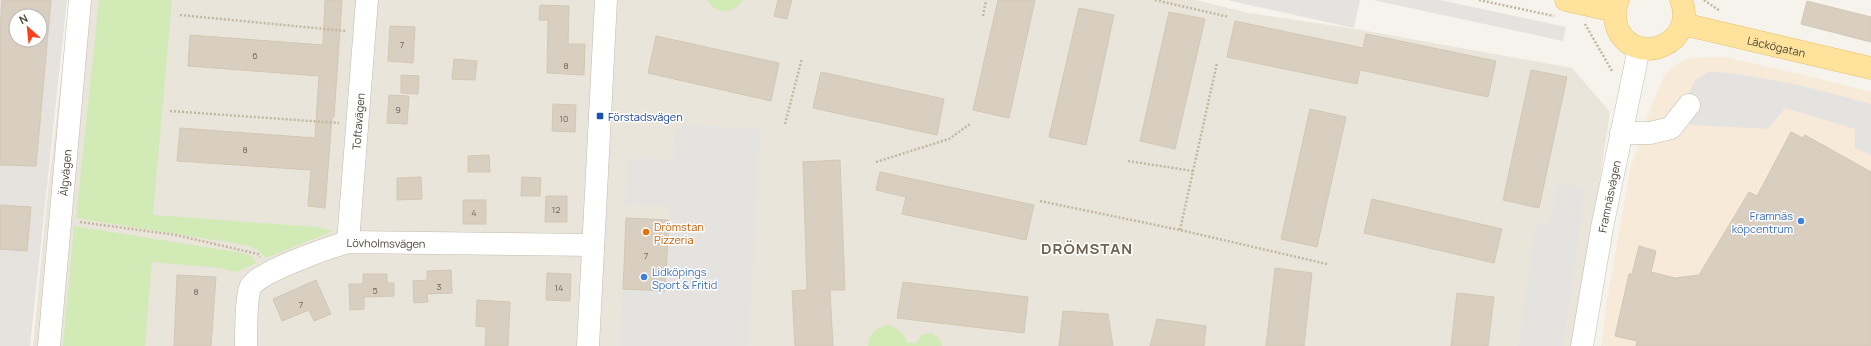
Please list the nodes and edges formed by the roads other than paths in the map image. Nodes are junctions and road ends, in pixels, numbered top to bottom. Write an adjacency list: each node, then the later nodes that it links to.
1 (80, 0): 14 (street, Älgvägen)
2 (367, 0): 12 (street, Toftavägen)
3 (606, 0): 13 (street)
4 (1680, 0): 7 (main road)
5 (1616, 5): 6 (main road); 8 (main road)
6 (1561, 8)
7 (1683, 24): 8 (main road); 9 (main road, Läckögatan)
8 (1639, 48): 11 (street, Framnäsvägen)
9 (1871, 68)
10 (1689, 104): 11 (street)
11 (1621, 133): 17 (street, Framnäsvägen)
12 (348, 242): 13 (street, Lövholmsvägen); 15 (street, Lövholmsvägen)
13 (593, 245): 16 (street)
14 (49, 346)
15 (246, 346)
16 (588, 346)
17 (1582, 346)

